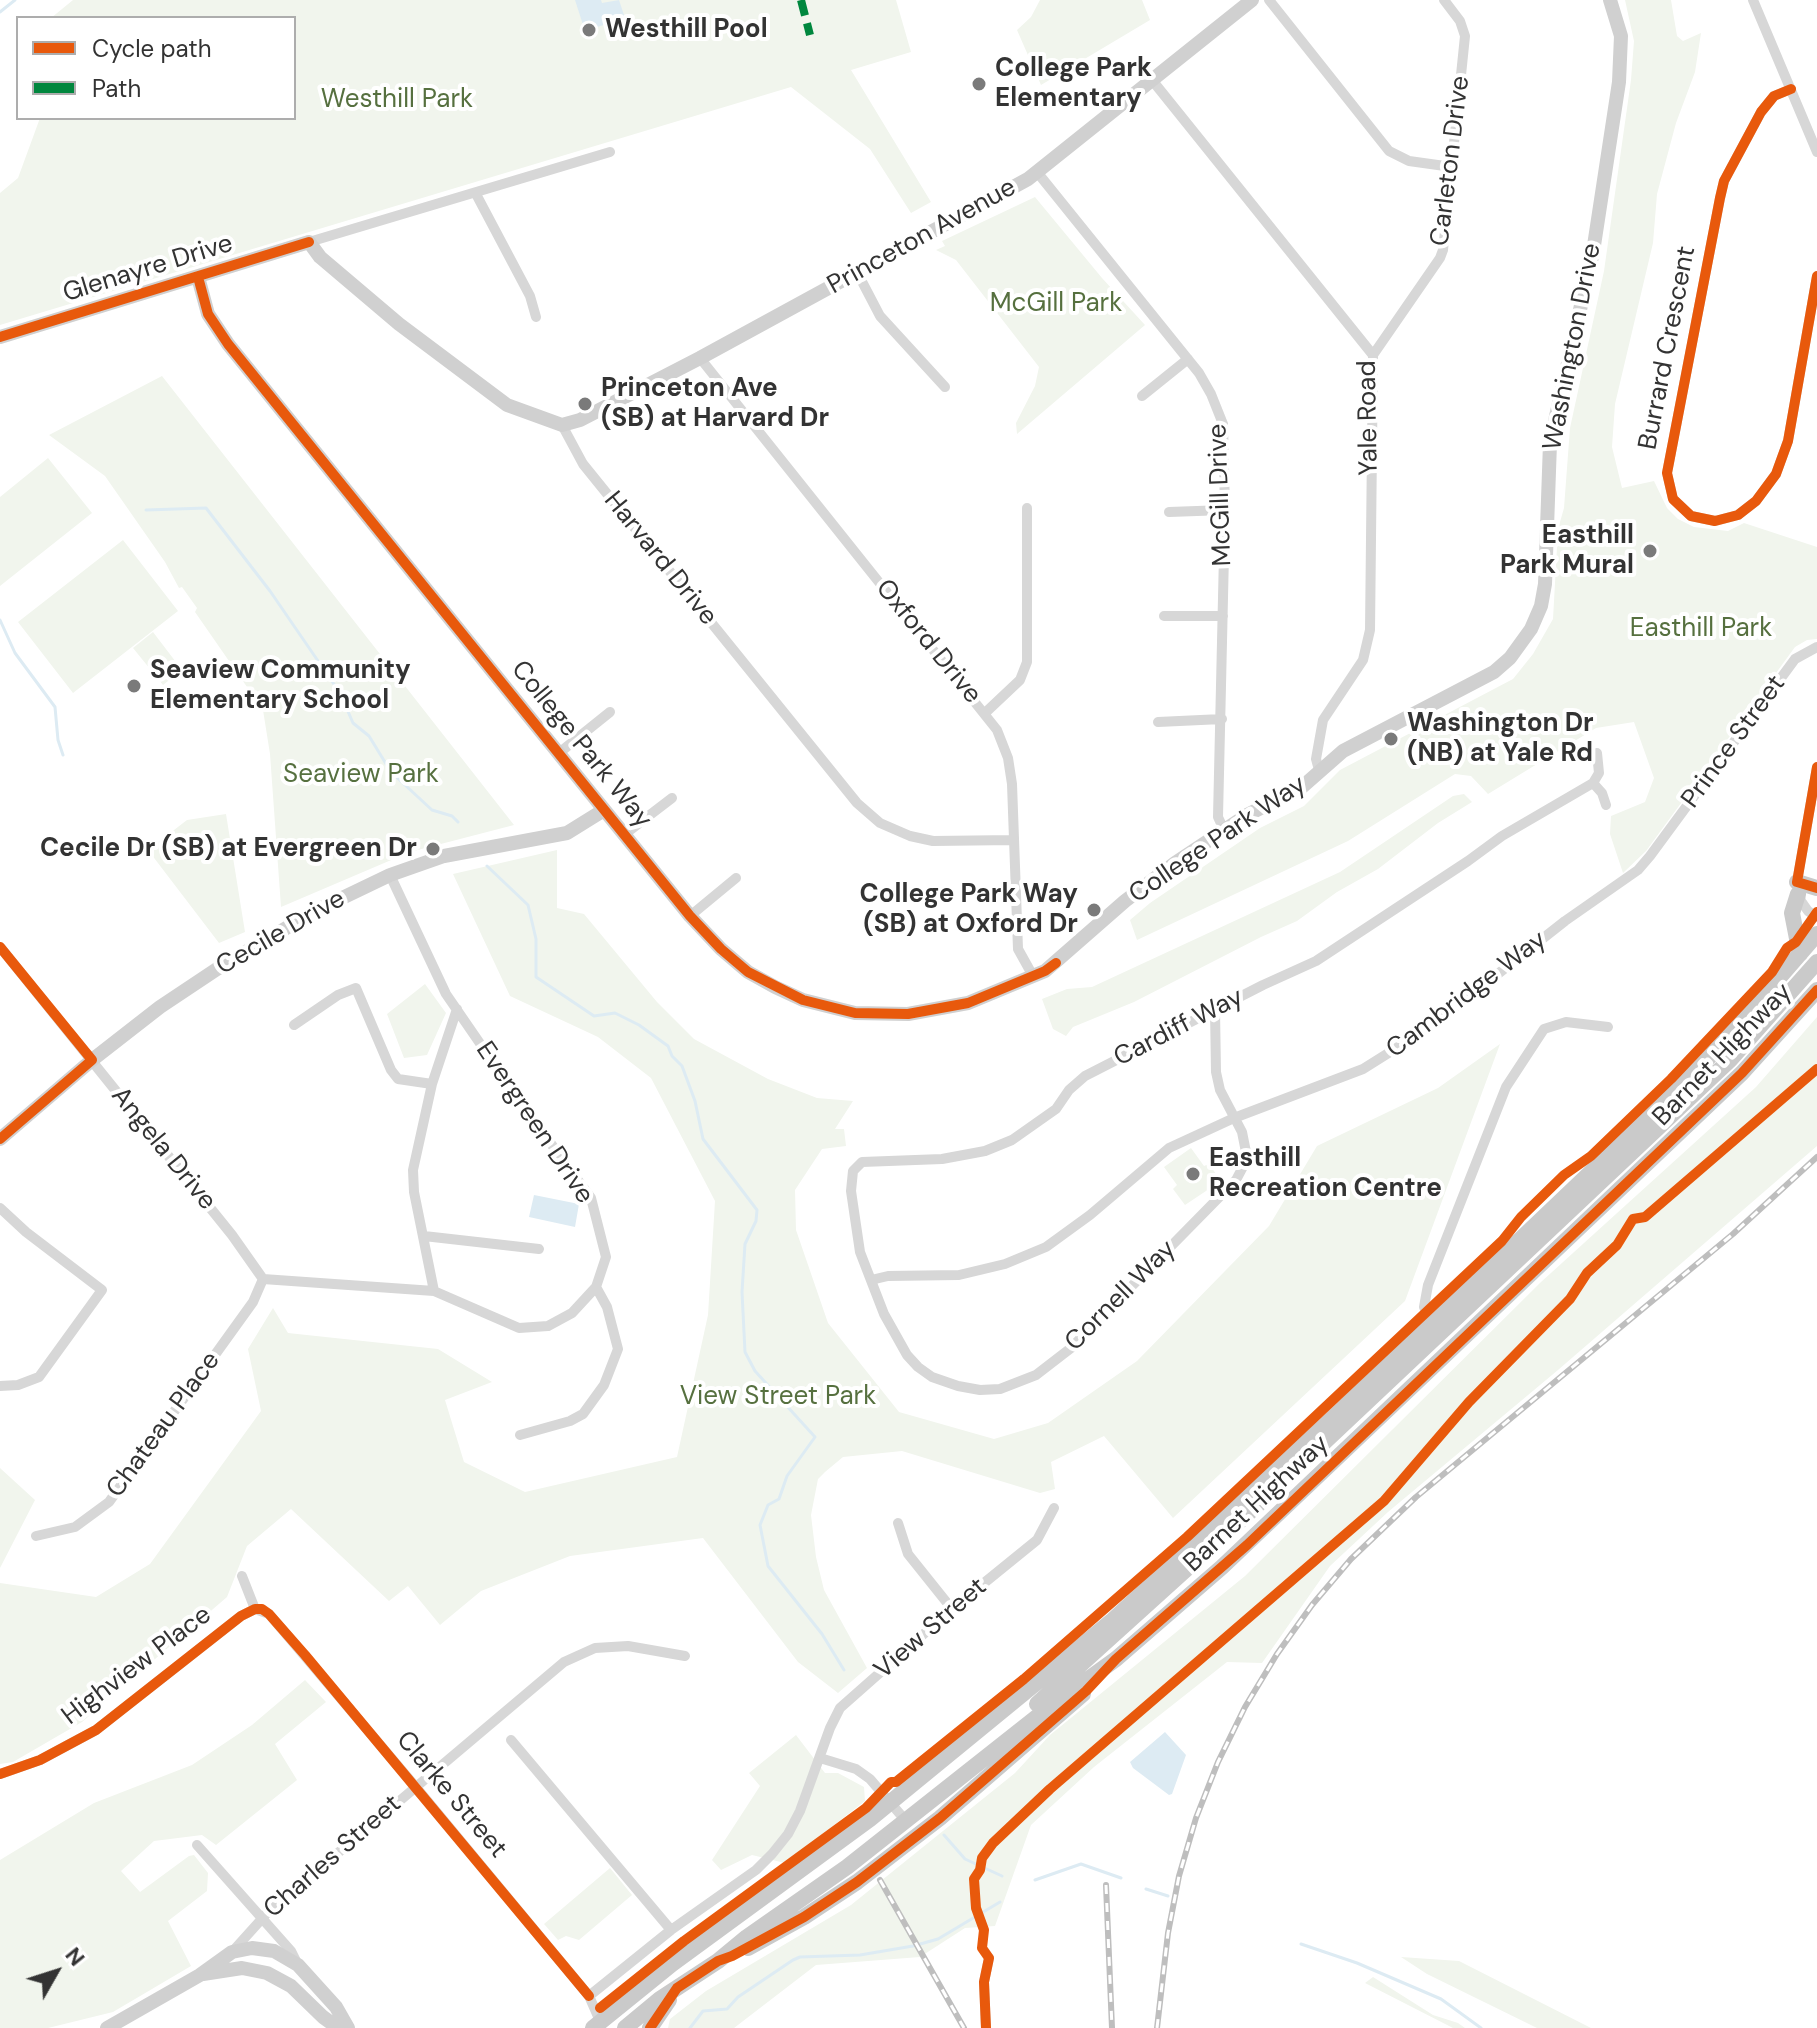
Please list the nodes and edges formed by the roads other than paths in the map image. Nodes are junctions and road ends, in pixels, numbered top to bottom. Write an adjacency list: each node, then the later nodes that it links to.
1 (1252, 0): 6 (street, Princeton Avenue)
2 (1269, 0): 10 (street)
3 (1444, 0): 10 (street, Carleton Drive)
4 (1610, 0): 38 (street, Washington Drive)
5 (1753, 0): 7 (street)
6 (1152, 80): 11 (street, Princeton Avenue); 19 (street, Yale Road)
7 (1791, 89): 9 (street); 15 (street, Burrard Crescent)
8 (610, 152): 12 (street, Glenayre Drive)
9 (1817, 152)
10 (1452, 167): 19 (street, Carleton Drive)
11 (1037, 172): 14 (street, Princeton Avenue); 21 (street, McGill Drive)
12 (476, 194): 13 (street, Glenayre Drive); 17 (street)
13 (309, 242): 16 (street, Glenayre Drive); 24 (street)
14 (857, 272): 20 (street, Princeton Avenue); 22 (street)
15 (1817, 276)
16 (198, 277): 18 (street, Glenayre Drive); 35 (street, College Park Way)
17 (536, 317)
18 (0, 337)
19 (1373, 355): 38 (street, Yale Road)
20 (700, 358): 24 (street, Princeton Avenue); 32 (street, Oxford Drive)
21 (1188, 359): 23 (street); 26 (street, McGill Drive)
22 (945, 387)
23 (1142, 396)
24 (562, 425): 45 (street, Harvard Drive)
25 (1027, 508): 32 (street)
26 (1225, 510): 27 (street); 29 (street, McGill Drive)
27 (1169, 512)
28 (1164, 616): 29 (street)
29 (1223, 616): 33 (street, McGill Drive)
30 (1817, 647): 46 (street, Prince Street)
31 (610, 712): 35 (street)
32 (985, 713): 45 (street, Oxford Drive)
33 (1222, 719): 34 (street); 43 (street, McGill Drive)
34 (1158, 722)
35 (559, 753): 42 (street, College Park Way)
36 (1597, 753): 39 (street)
37 (1817, 767): 49 (street)
38 (1319, 770): 43 (street, College Park Way)
39 (1593, 783): 41 (street); 60 (street, Cardiff Way)
40 (672, 798): 44 (street)
41 (1606, 805)
42 (604, 810): 44 (street, College Park Way); 47 (street, Cecile Drive)
43 (1224, 830): 57 (street, College Park Way)
44 (625, 834): 51 (street, College Park Way)
45 (1014, 840): 57 (street, Oxford Drive)
46 (1658, 846): 65 (street, Cambridge Way)
47 (390, 875): 59 (street, Evergreen Drive); 63 (street, Cecile Drive)
48 (736, 878): 51 (street)
49 (1798, 888): 50 (main road); 52 (street); 55 (main road)
50 (1817, 888)
51 (690, 916): 57 (street, College Park Way)
52 (1817, 917)
53 (1817, 934): 55 (main road, Barnet Highway)
54 (0, 947): 63 (street, Angela Drive)
55 (1800, 954): 74 (main road, Barnet Highway)
56 (1817, 962): 74 (main road)
57 (1033, 976)
58 (1817, 990): 84 (main road, Barnet Highway)
59 (457, 1009): 64 (street, Evergreen Drive); 72 (street, Evergreen Drive)
60 (1215, 1010): 65 (street, Cornell Way); 71 (street, Cardiff Way)
61 (294, 1025): 64 (street)
62 (1608, 1027): 74 (street)
63 (92, 1060): 66 (street, Cecile Drive); 70 (street, Angela Drive)
64 (432, 1084): 68 (street, Evergreen Drive)
65 (1234, 1118): 71 (street, Cambridge Way); 71 (street, Cornell Way)
66 (0, 1139)
67 (0, 1208): 75 (street)
68 (424, 1236): 69 (street); 73 (street, Evergreen Drive)
69 (539, 1249)
70 (263, 1279): 73 (street); 79 (street, Chateau Place)
71 (871, 1280)
72 (596, 1287): 73 (street); 76 (street)
73 (434, 1291)
74 (1436, 1327): 85 (main road); 90 (main road, Barnet Highway)
75 (0, 1386)
76 (520, 1435)
77 (1054, 1508): 82 (street, View Street)
78 (898, 1523): 82 (street)
79 (36, 1536)
80 (242, 1576): 81 (street)
81 (255, 1609): 88 (street, Highview Place); 89 (street, Clarke Street)
82 (952, 1609): 87 (street, View Street)
83 (685, 1656): 89 (street, Charles Street)
84 (1116, 1659): 85 (main road, Barnet Highway); 97 (main road, Barnet Highway)
85 (1011, 1737): 91 (main road, Barnet Highway)
86 (511, 1740): 94 (street)
87 (820, 1758): 90 (street); 94 (street, View Street)
88 (0, 1774)
89 (415, 1786): 93 (street, Charles Street); 101 (street, Clarke Street)
90 (891, 1803): 91 (street); 102 (main road, Barnet Highway)
91 (906, 1821): 97 (main road, Barnet Highway)
92 (197, 1845): 93 (street)
93 (262, 1918): 95 (street, Charles Street); 98 (street)
94 (671, 1930): 101 (street, View Street)
95 (232, 1952): 98 (street); 99 (street)
96 (989, 1958): 109 (street)
97 (718, 1961): 100 (main road, Barnet Highway)
98 (298, 1965): 106 (street)
99 (200, 1975): 104 (street); 105 (street)
100 (677, 1988): 107 (main road, Barnet Highway); 108 (main road)
101 (589, 1996): 103 (street, Clarke Street)
102 (618, 2007): 103 (main road, Barnet Highway); 107 (main road)
103 (596, 2025)
104 (107, 2028)
105 (338, 2028)
106 (348, 2028)
107 (622, 2028)
108 (650, 2028)
109 (986, 2028)

